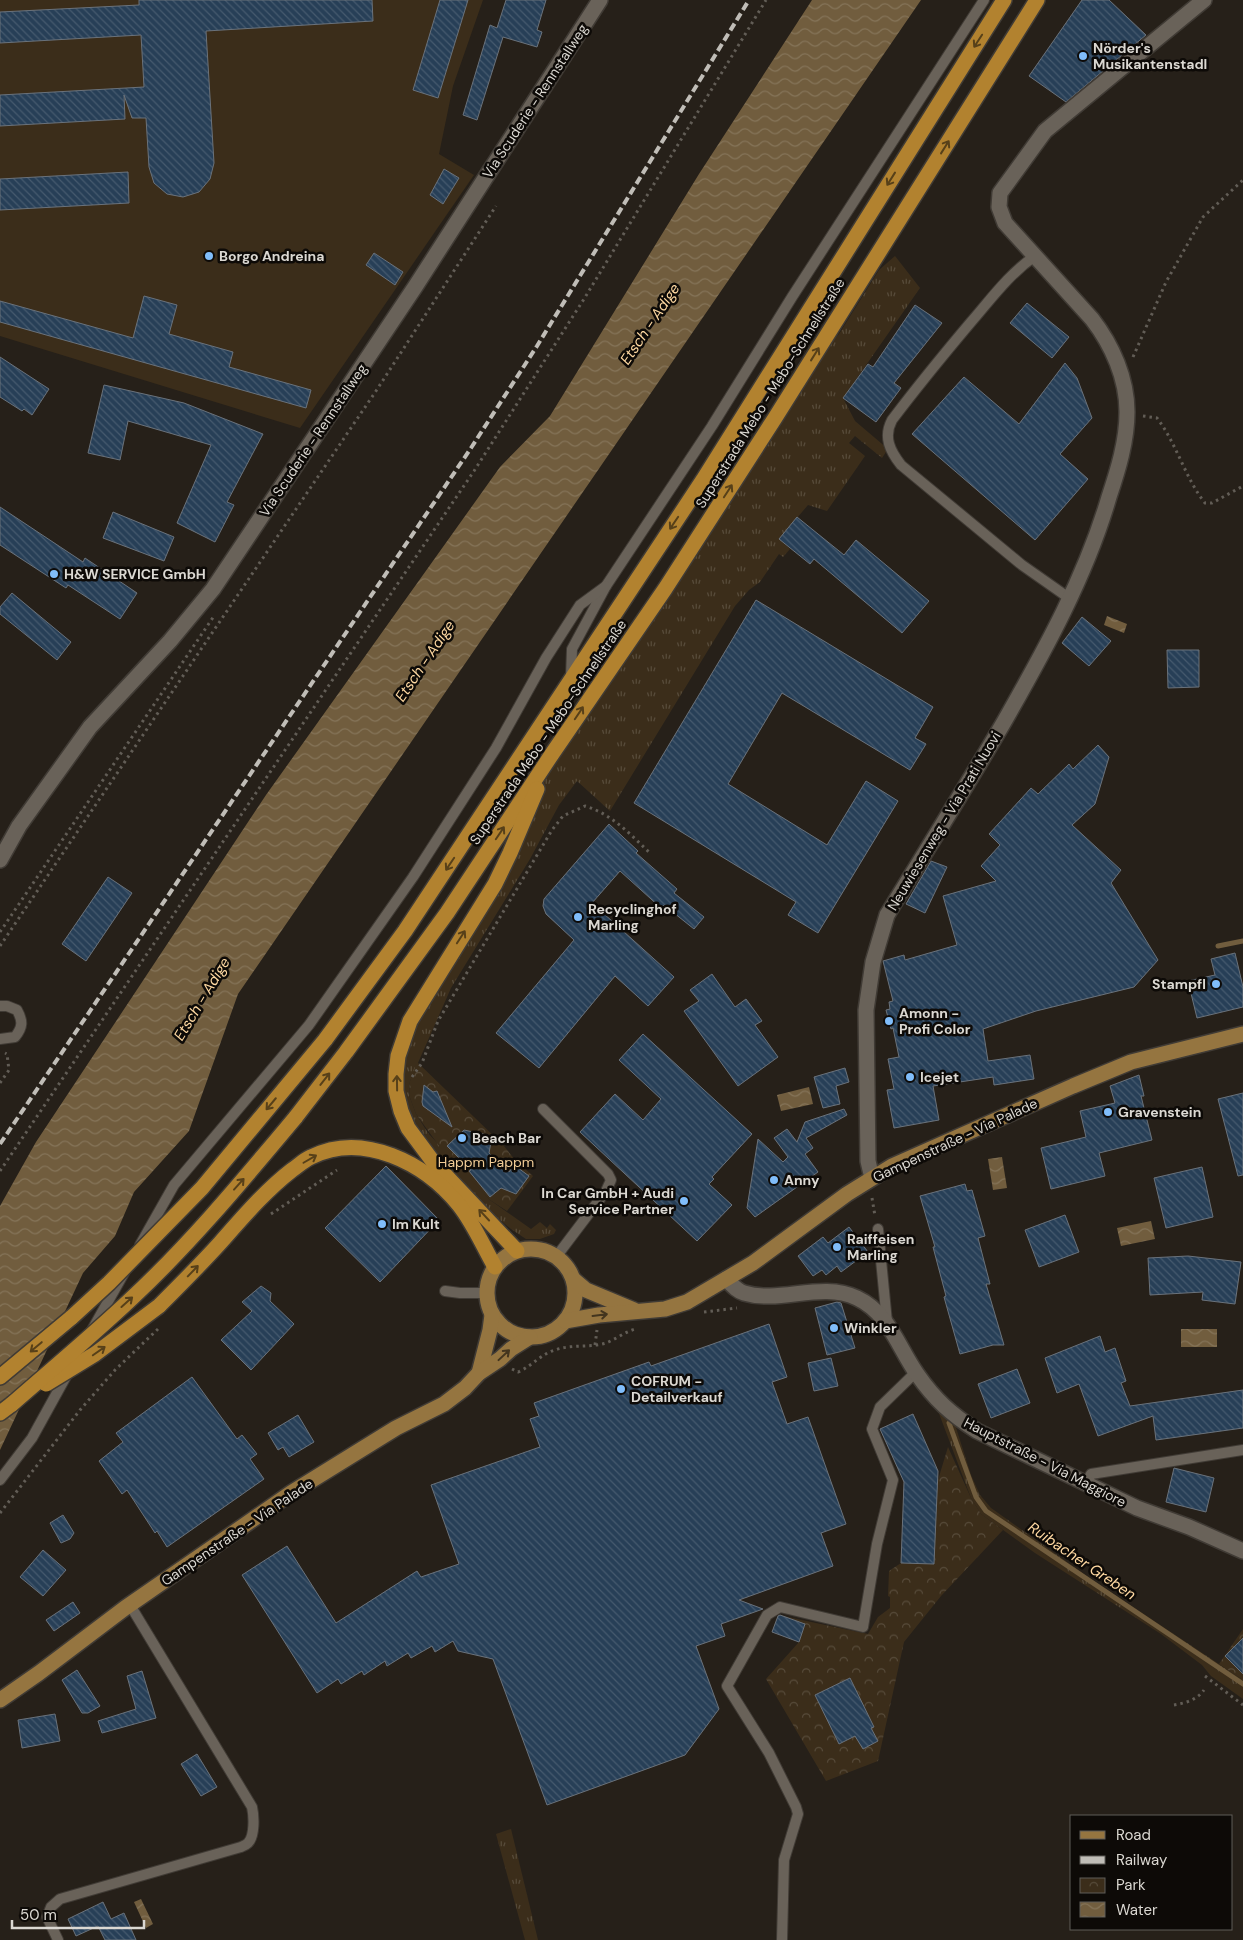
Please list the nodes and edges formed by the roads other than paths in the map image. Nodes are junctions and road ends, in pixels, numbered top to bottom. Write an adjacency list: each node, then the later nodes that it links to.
1 (600, 0): 11 (street, Via Scuderie - Rennstallweg)
2 (984, 0): 7 (lane)
3 (1004, 0): 9 (highway, Superstrada Mebo - Mebo-Schnellstraße, one-way to 9)
4 (1037, 0): 10 (highway, Superstrada Mebo - Mebo-Schnellstraße, one-way to 4)
5 (1204, 0): 6 (street, Neuwiesenweg - Via Prati Nuovi)
6 (1035, 256): 8 (street, Neuwiesenweg - Via Prati Nuovi); 8 (lane)
7 (606, 586): 9 (lane); 35 (lane)
8 (1069, 598): 16 (street, Neuwiesenweg - Via Prati Nuovi)
9 (571, 678): 32 (highway, Superstrada Mebo - Mebo-Schnellstraße, one-way to 32, bridge)
10 (552, 754): 18 (highway, one-way to 10); 33 (highway, Superstrada Mebo - Mebo-Schnellstraße, one-way to 10, bridge)
11 (0, 860)
12 (0, 1006): 14 (lane)
13 (1243, 1034): 16 (main road, Gampenstraße - Via Palade)
14 (0, 1039)
15 (543, 1109): 19 (lane)
16 (872, 1178): 21 (main road, Gampenstraße - Via Palade)
17 (878, 1229): 28 (lane)
18 (517, 1251): 19 (main road); 20 (main road)
19 (556, 1257): 22 (main road)
20 (495, 1267): 24 (main road); 33 (highway, one-way to 20, bridge)
21 (726, 1279): 25 (main road, Gampenstraße - Via Palade); 28 (street, Hauptstraße - Via Maggiore)
22 (573, 1280): 25 (main road, Gampenstraße - Via Palade); 27 (main road)
23 (445, 1291): 24 (lane)
24 (487, 1293): 26 (main road)
25 (636, 1311): 27 (main road, Gampenstraße - Via Palade, one-way to 25)
26 (492, 1315): 29 (main road); 31 (main road, Gampenstraße - Via Palade)
27 (565, 1321): 29 (main road)
28 (887, 1324): 30 (street, Hauptstraße - Via Maggiore)
29 (530, 1337): 31 (main road, Gampenstraße - Via Palade, one-way to 29)
30 (916, 1372): 36 (street, Hauptstraße - Via Maggiore); 41 (lane)
31 (478, 1373): 38 (main road, Gampenstraße - Via Palade)
32 (0, 1378)
33 (6, 1408)
34 (1243, 1450): 36 (lane)
35 (0, 1480)
36 (1086, 1484): 37 (street, Hauptstraße - Via Maggiore)
37 (1243, 1551)
38 (130, 1605): 39 (main road, Gampenstraße - Via Palade); 40 (lane)
39 (0, 1700)
40 (58, 1940)
41 (782, 1940)

